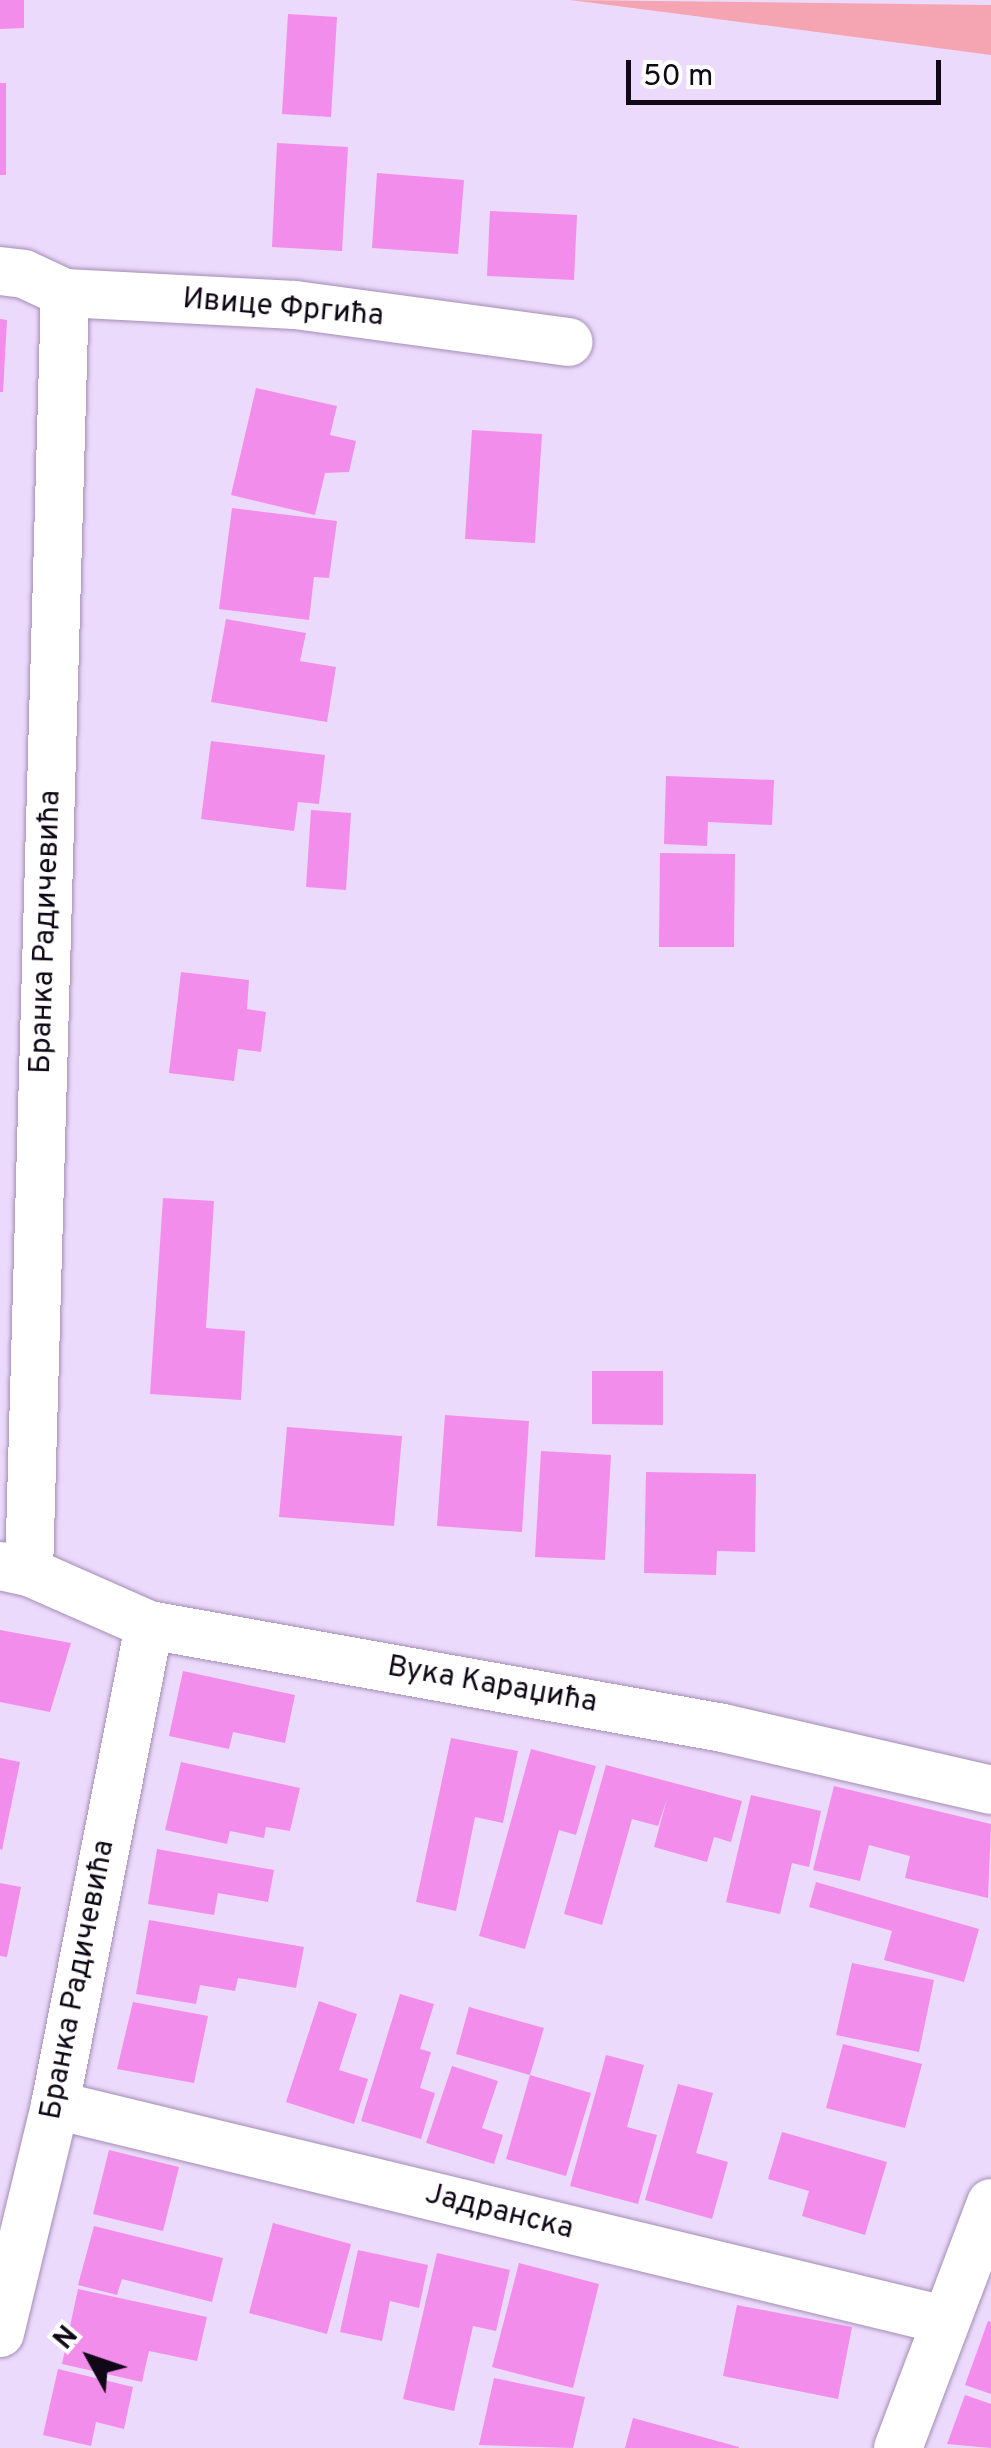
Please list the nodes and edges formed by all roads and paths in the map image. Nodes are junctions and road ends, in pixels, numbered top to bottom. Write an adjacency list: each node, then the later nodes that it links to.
1 (0, 272): 2 (street, Ивице Фргића)
2 (65, 293): 3 (street, Ивице Фргића); 4 (street, Бранка Радичевића)
3 (569, 342)
4 (14, 1569): 5 (street, Вука Караџића)
5 (149, 1625): 6 (street, Вука Караџића); 7 (street, Бранка Радичевића)
6 (991, 1790)
7 (55, 2105): 9 (street, Јадранска); 10 (street, Бранка Радичевића)
8 (991, 2203): 9 (street)
9 (944, 2320): 11 (street)
10 (0, 2333)
11 (898, 2448)

